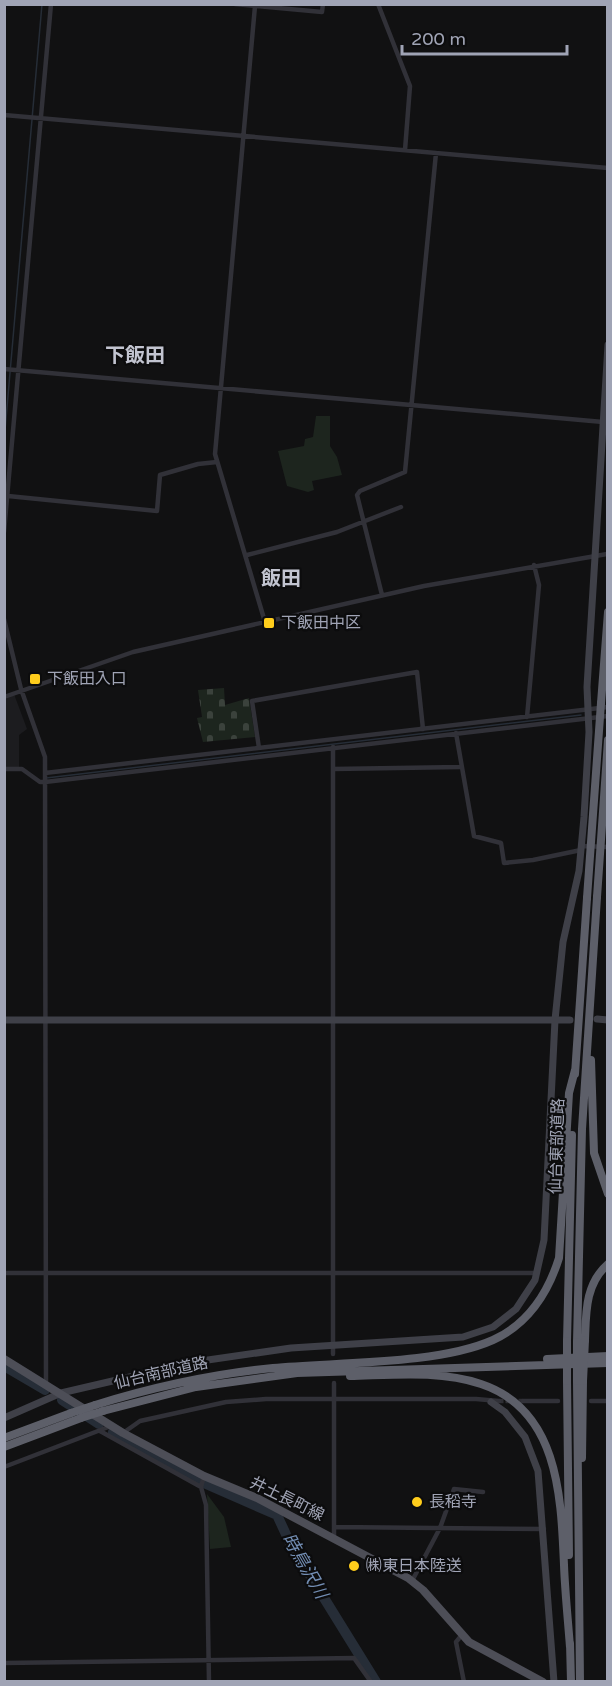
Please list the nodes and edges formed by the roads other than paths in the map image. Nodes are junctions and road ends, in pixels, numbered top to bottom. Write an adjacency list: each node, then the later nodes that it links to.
1 (51, 4): 7 (street)
2 (235, 4): 5 (street)
3 (323, 4): 5 (street)
4 (378, 4): 9 (street)
5 (255, 6): 8 (street)
6 (4, 115): 7 (street)
7 (36, 118): 8 (street); 14 (street)
8 (244, 136): 9 (street); 15 (street)
9 (405, 150): 10 (street)
10 (436, 153): 11 (street); 16 (street)
11 (608, 168)
12 (608, 345): 17 (street)
13 (7, 369): 14 (street)
14 (17, 370): 15 (street); 19 (street)
15 (222, 389): 16 (street); 18 (street)
16 (410, 405): 17 (street); 21 (street)
17 (605, 422): 25 (street)
18 (217, 462): 19 (street); 24 (street)
19 (8, 496): 22 (street)
20 (400, 507): 21 (street)
21 (365, 521): 24 (street); 27 (street)
22 (4, 532)
23 (607, 554): 25 (street)
24 (247, 555): 30 (street)
25 (596, 555): 26 (street); 34 (street)
26 (534, 565): 27 (street); 36 (street)
27 (382, 595): 30 (street)
28 (608, 612): 33 (highway, 仙台東部道路)
29 (5, 620): 31 (street)
30 (265, 622): 31 (street)
31 (21, 689): 32 (street); 45 (street)
32 (4, 697)
33 (604, 705): 34 (street); 56 (highway, 仙台東部道路, bridge)
34 (587, 713): 35 (street); 36 (street); 38 (street); 47 (street)
35 (608, 716)
36 (527, 717): 37 (street)
37 (423, 729): 41 (street); 41 (street)
38 (456, 733): 40 (street); 42 (street)
39 (608, 740): 48 (highway, 仙台東部道路, bridge)
40 (333, 747): 44 (street); 45 (street)
41 (259, 748): 45 (street)
42 (460, 767): 44 (street); 47 (street)
43 (4, 769): 45 (street)
44 (333, 769): 55 (street)
45 (45, 777): 51 (street)
46 (608, 846): 47 (street)
47 (581, 848): 52 (street)
48 (590, 972): 57 (highway); 63 (highway, 仙台東部道路)
49 (597, 1019): 54 (street)
50 (4, 1020): 51 (street)
51 (46, 1020): 55 (street); 61 (street)
52 (555, 1020): 53 (street); 55 (street); 62 (street)
53 (570, 1020)
54 (608, 1020)
55 (334, 1022): 59 (street)
56 (575, 1071): 69 (highway); 96 (highway, 仙台東部道路, bridge)
57 (608, 1194)
58 (608, 1264): 63 (highway)
59 (333, 1272): 61 (street); 62 (street); 64 (street)
60 (4, 1273): 61 (street)
61 (45, 1273): 72 (street)
62 (537, 1273): 64 (street)
63 (581, 1341): 105 (highway, 仙台東部道路, bridge)
64 (333, 1345): 65 (street); 73 (street)
65 (333, 1354)
66 (608, 1356): 69 (highway)
67 (4, 1359): 72 (main road, 井土長町線)
68 (608, 1363): 70 (highway)
69 (331, 1364): 84 (highway, 仙台南部道路, bridge)
70 (278, 1376): 85 (highway, 仙台南部道路, bridge); 96 (highway)
71 (334, 1383): 74 (street)
72 (46, 1384): 73 (main road, 井土長町線)
73 (61, 1393): 80 (street); 81 (main road, 井土長町線)
74 (334, 1399): 79 (street); 83 (street); 90 (street)
75 (523, 1401): 76 (street)
76 (558, 1401)
77 (591, 1401): 78 (street)
78 (608, 1401)
79 (495, 1402): 92 (street)
80 (4, 1418)
81 (112, 1426): 82 (street); 83 (main road, 井土長町線)
82 (100, 1431): 86 (street); 88 (street)
83 (123, 1433): 87 (main road, 井土長町線)
84 (4, 1438)
85 (4, 1447)
86 (4, 1467)
87 (204, 1476): 88 (street); 93 (main road, 井土長町線)
88 (201, 1487): 97 (street)
89 (483, 1492): 91 (street)
90 (334, 1527): 91 (street); 93 (street)
91 (440, 1528): 92 (street); 94 (street)
92 (544, 1529): 103 (street)
93 (334, 1539): 94 (main road, 井土長町線)
94 (412, 1581): 95 (main road, 井土長町線)
95 (462, 1636): 101 (street); 102 (main road, 井土長町線)
96 (570, 1647): 104 (highway, 仙台東部道路)
97 (209, 1659): 98 (street); 99 (street); 100 (street)
98 (4, 1663)
99 (209, 1682)
100 (371, 1682)
101 (464, 1682)
102 (543, 1682)
103 (554, 1682)
104 (571, 1682)
105 (580, 1682)

